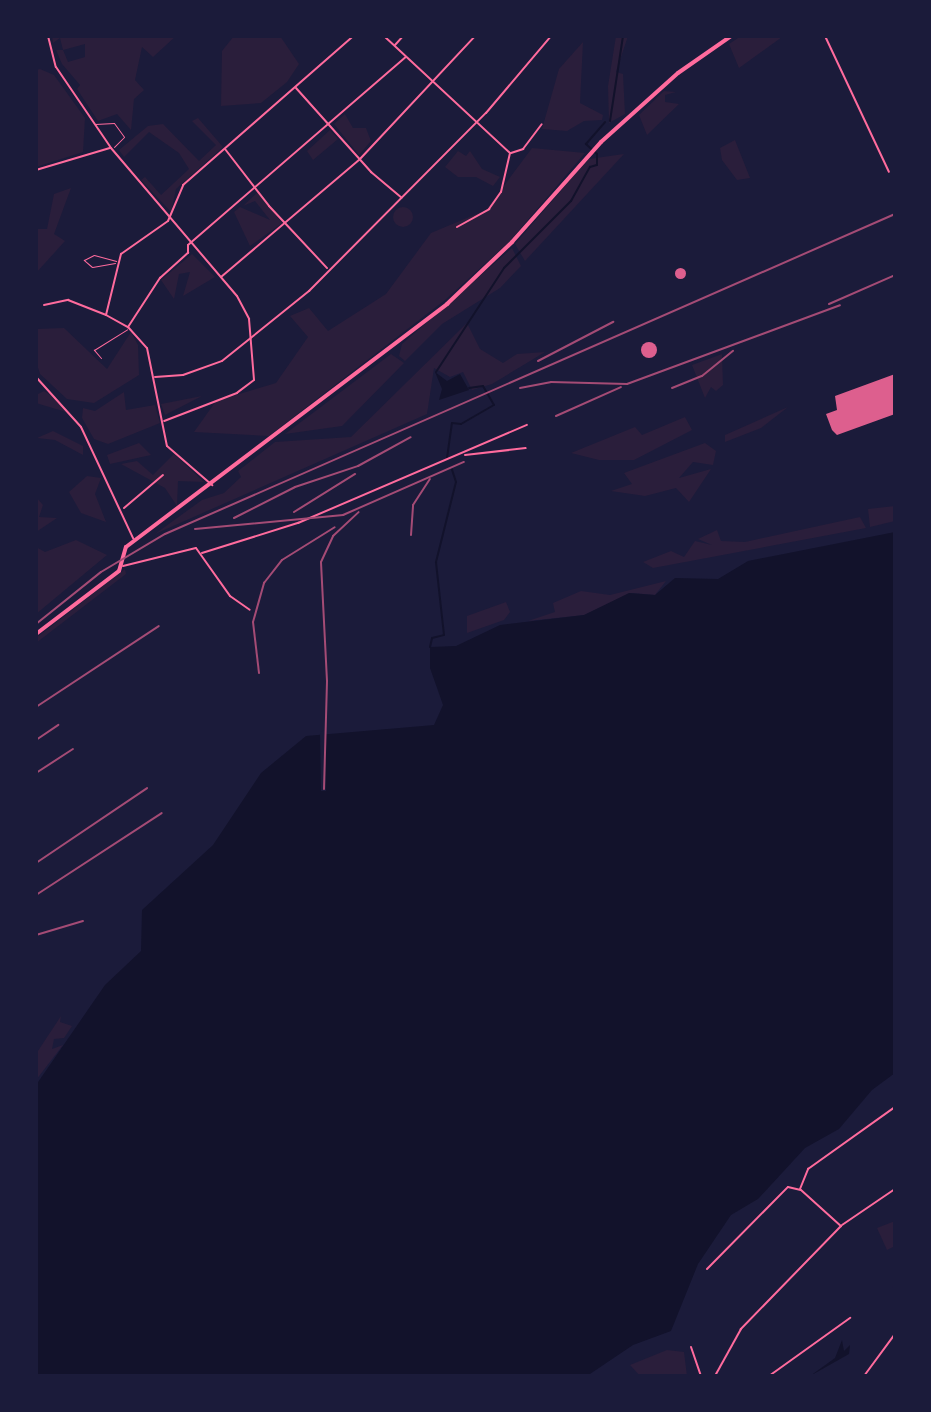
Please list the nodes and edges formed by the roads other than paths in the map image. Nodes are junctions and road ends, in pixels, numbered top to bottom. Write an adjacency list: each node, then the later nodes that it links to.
1 (48, 36): 14 (street)
2 (353, 36): 12 (street)
3 (384, 36): 9 (street)
4 (403, 36): 9 (street)
5 (475, 36): 11 (street)
6 (551, 36): 13 (street)
7 (731, 36): 44 (main road)
8 (825, 36): 22 (street)
9 (394, 46): 10 (street)
10 (406, 57): 11 (street); 15 (street)
11 (434, 82): 13 (street); 20 (street)
12 (295, 87): 15 (street); 18 (street)
13 (476, 121): 19 (street); 24 (street)
14 (95, 124): 17 (street); 17 (lane)
15 (328, 124): 20 (street); 23 (street)
16 (542, 124): 19 (street)
17 (111, 148): 21 (street); 25 (street)
18 (224, 148): 23 (street); 25 (street)
19 (510, 153): 27 (street)
20 (360, 159): 24 (street); 26 (street)
21 (36, 170)
22 (889, 172)
23 (257, 186): 26 (street); 28 (street)
24 (402, 198): 30 (street)
25 (168, 221): 28 (street); 29 (street)
26 (286, 224): 30 (street); 31 (street)
27 (457, 227)
28 (188, 245): 31 (street); 34 (street)
29 (116, 262): 29 (lane); 33 (street)
30 (328, 269): 35 (street)
31 (220, 278): 35 (street)
32 (44, 305): 33 (street)
33 (106, 315): 34 (street)
34 (128, 327): 36 (lane); 38 (street)
35 (253, 337): 38 (street); 39 (street)
36 (101, 358)
37 (36, 377): 45 (street)
38 (155, 377): 39 (street)
39 (164, 421): 44 (street)
40 (527, 425): 42 (street)
41 (526, 448): 42 (street)
42 (464, 455): 47 (street)
43 (163, 475): 45 (street)
44 (212, 485): 46 (main road)
45 (122, 509): 46 (street)
46 (134, 541): 48 (main road)
47 (202, 553): 48 (street); 49 (street)
48 (122, 567): 52 (main road)
49 (245, 610): 50 (street); 51 (street)
50 (250, 610)
51 (249, 616)
52 (36, 634)
53 (895, 1107): 55 (street)
54 (895, 1189): 56 (street)
55 (801, 1190): 56 (street); 57 (street)
56 (841, 1226): 62 (street)
57 (707, 1269)
58 (850, 1318): 63 (street)
59 (895, 1334): 64 (street)
60 (691, 1347): 61 (street)
61 (701, 1376)
62 (715, 1376)
63 (769, 1376)
64 (864, 1376)

